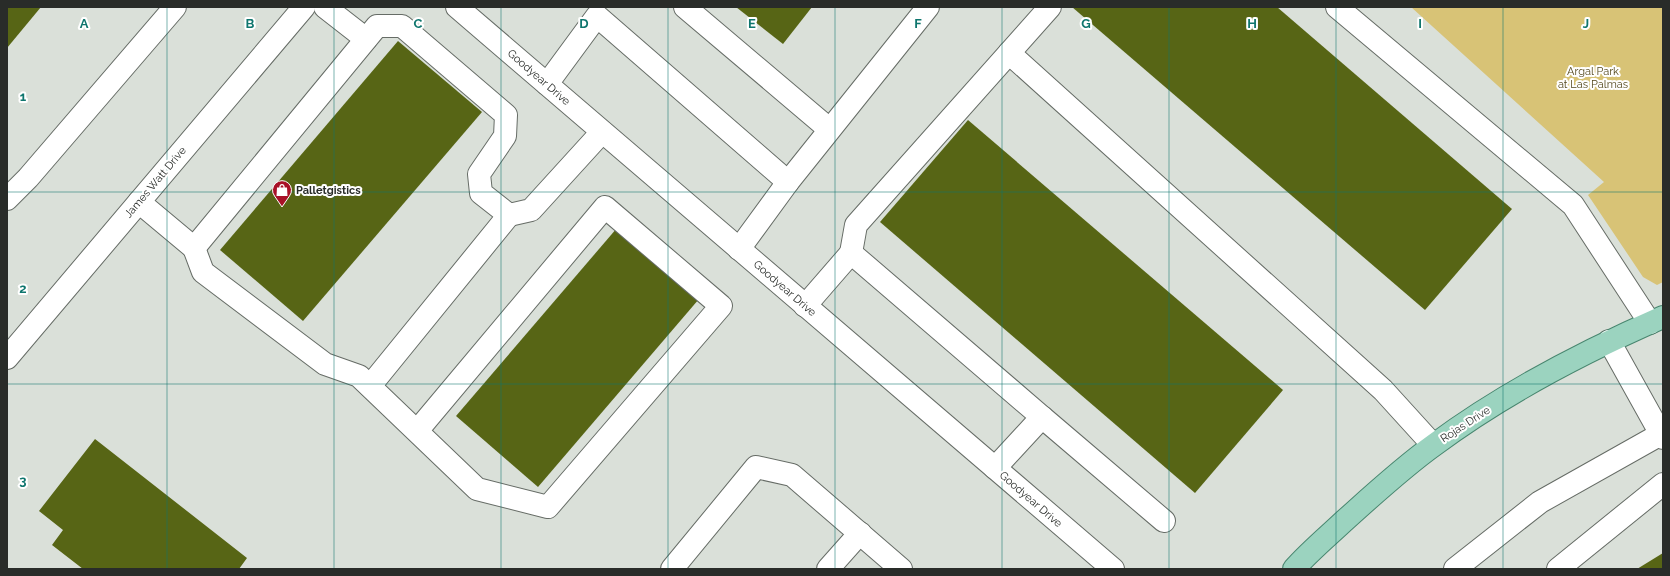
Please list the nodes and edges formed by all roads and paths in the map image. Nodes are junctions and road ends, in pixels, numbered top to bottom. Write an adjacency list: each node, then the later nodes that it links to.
1 (175, 7): 16 (street)
2 (304, 7): 17 (street, James Watt Drive)
3 (325, 7): 10 (street)
4 (457, 7): 12 (street, Goodyear Drive)
5 (686, 7): 13 (street)
6 (928, 7): 13 (street)
7 (1050, 7): 11 (street)
8 (1337, 7): 23 (street)
9 (599, 12): 12 (street); 15 (street)
10 (366, 39): 18 (street); 19 (street)
11 (1010, 53): 21 (street); 30 (street)
12 (547, 84): 14 (street, Goodyear Drive)
13 (829, 130): 15 (street)
14 (602, 132): 18 (street); 20 (street, Goodyear Drive)
15 (788, 182): 20 (street)
16 (7, 199)
17 (139, 202): 19 (street); 25 (street, James Watt Drive)
18 (509, 215): 26 (street)
19 (194, 248): 26 (street)
20 (739, 249): 22 (street, Goodyear Drive)
21 (851, 253): 22 (street); 27 (street)
22 (805, 306): 31 (street, Goodyear Drive)
23 (1656, 320): 24 (main road, Rojas Drive)
24 (1609, 341): 29 (street); 30 (main road, Rojas Drive)
25 (7, 358)
26 (370, 386): 28 (street)
27 (1042, 417): 31 (street); 33 (street)
28 (417, 431): 28 (street)
29 (1662, 436): 40 (street)
30 (1433, 445): 39 (main road, Rojas Drive)
31 (995, 468): 38 (street, Goodyear Drive)
32 (1663, 484): 41 (street)
33 (1164, 521)
34 (860, 533): 35 (street); 36 (street); 37 (street)
35 (672, 569)
36 (828, 569)
37 (901, 569)
38 (1113, 569)
39 (1294, 569)
40 (1455, 569)
41 (1558, 569)

